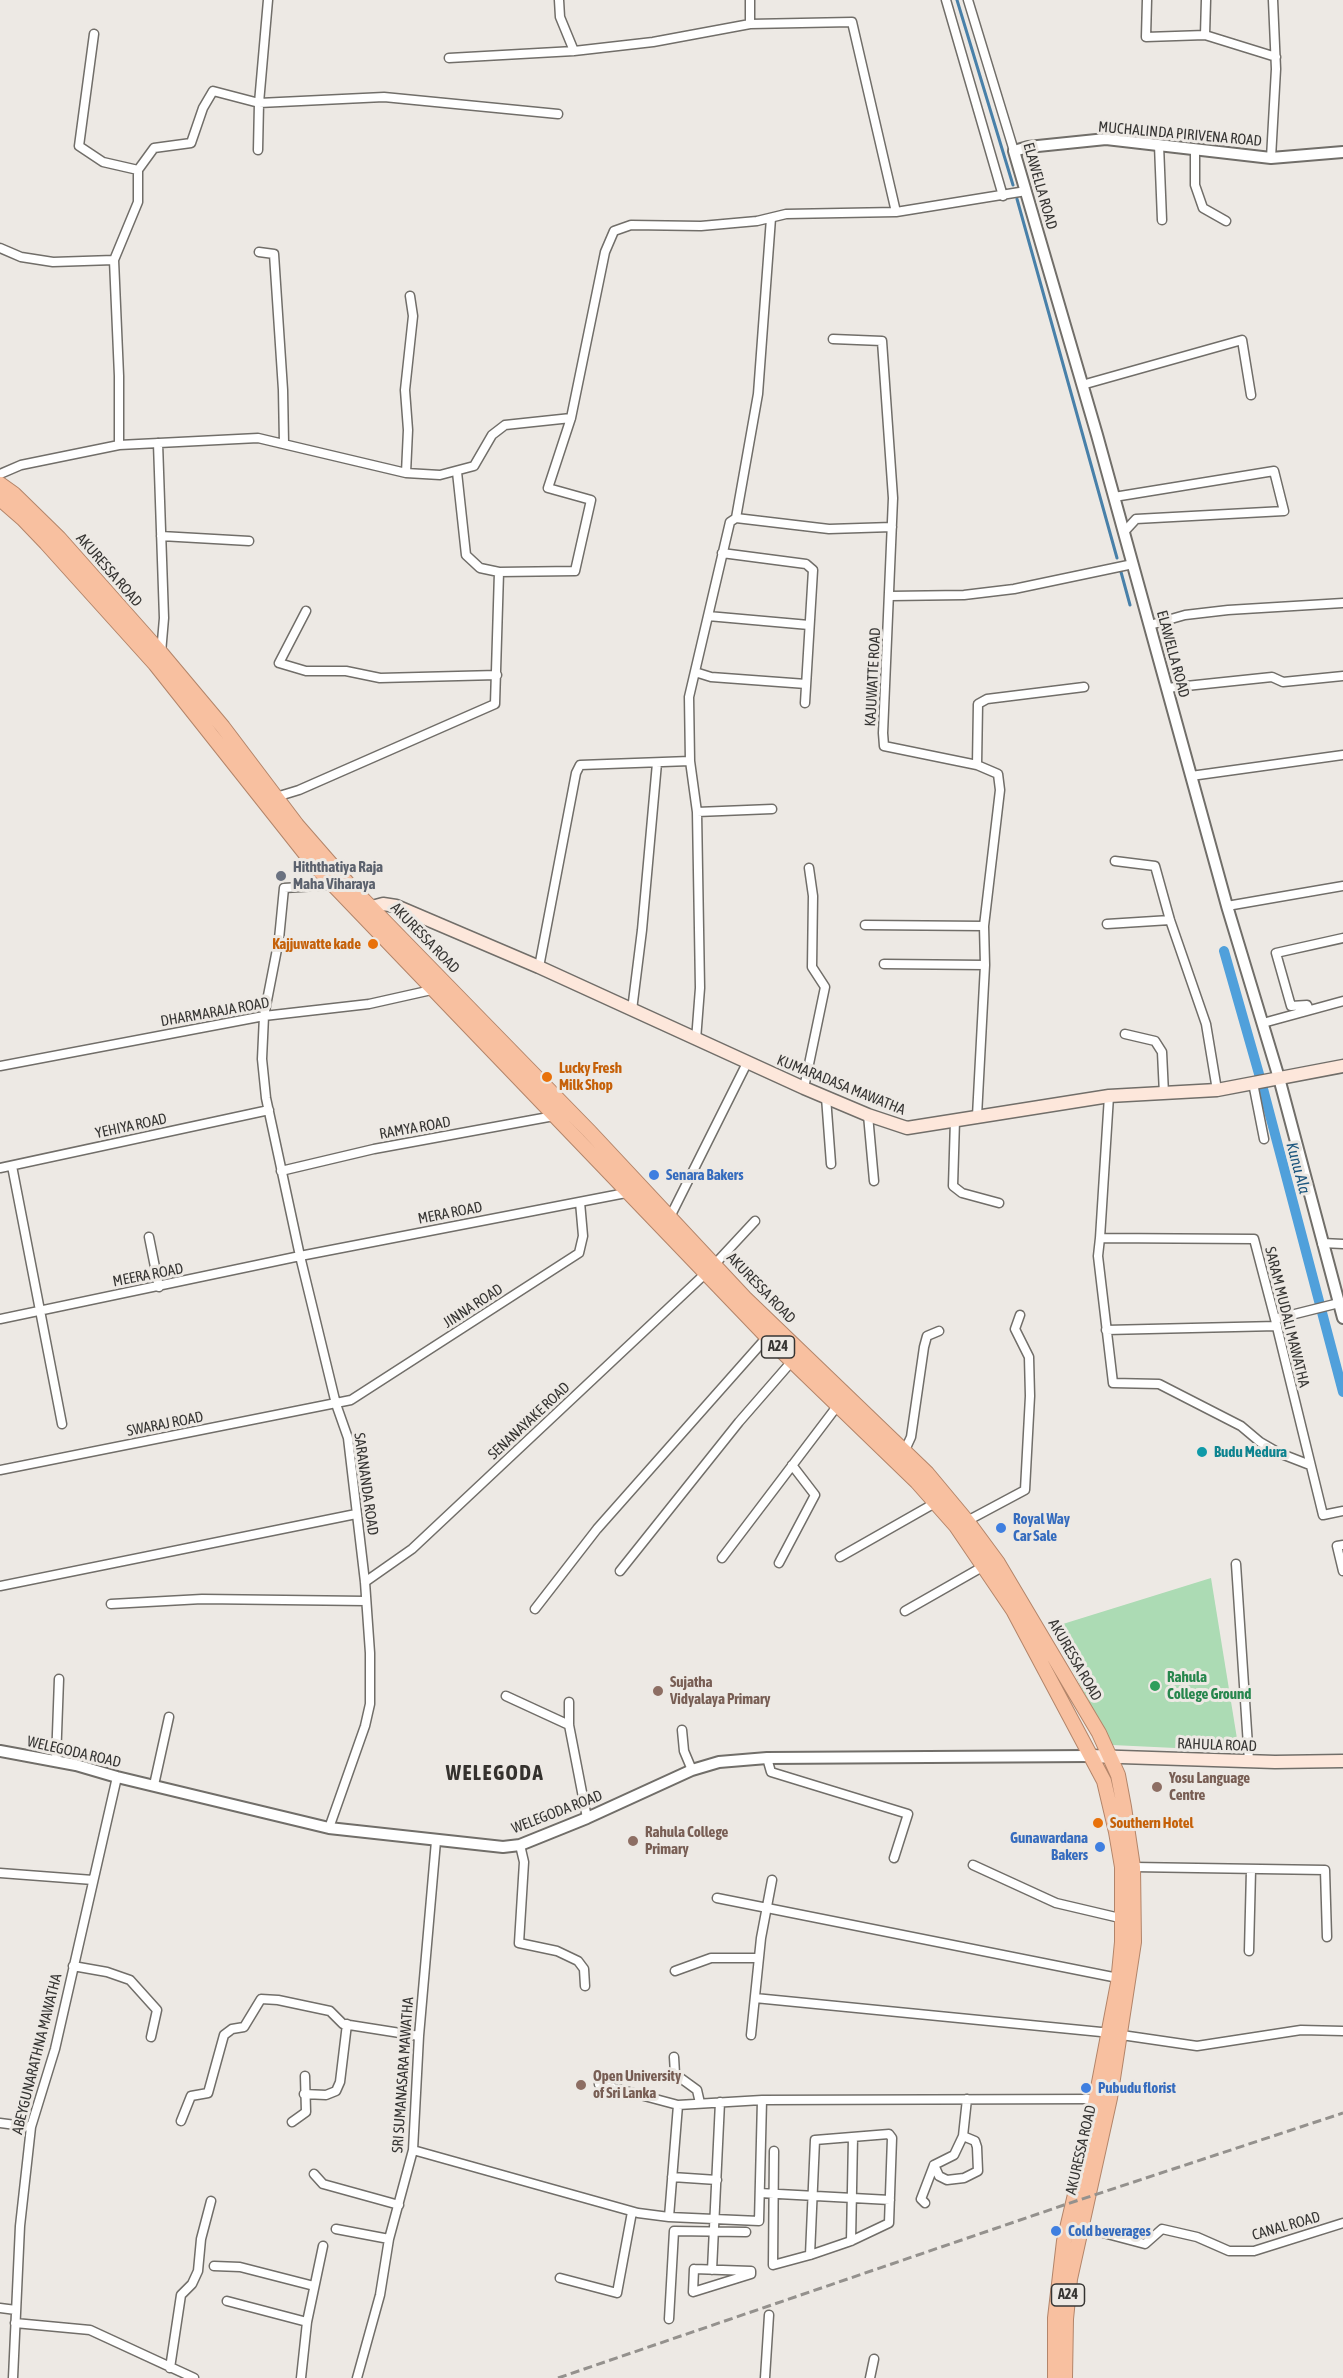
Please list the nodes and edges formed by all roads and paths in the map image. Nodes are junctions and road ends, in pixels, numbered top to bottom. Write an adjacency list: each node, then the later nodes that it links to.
1 (268, 0): 15 (street)
2 (560, 0): 12 (street)
3 (750, 0): 9 (street)
4 (946, 0): 25 (street)
5 (968, 0): 20 (street, ELAWELLA ROAD)
6 (1148, 0): 11 (street)
7 (1206, 0): 11 (street)
8 (1273, 0): 13 (street)
9 (750, 24): 12 (street); 26 (street)
10 (94, 34): 23 (street)
11 (1205, 35): 13 (street)
12 (574, 51): 14 (street)
13 (1276, 57): 22 (street)
14 (449, 58)
15 (259, 103): 16 (street); 19 (street); 23 (street)
16 (558, 114)
17 (1159, 145): 18 (street, MUCHALINDA PIRIVENA ROAD); 20 (street, MUCHALINDA PIRIVENA ROAD); 28 (street)
18 (1195, 149): 22 (street, MUCHALINDA PIRIVENA ROAD); 29 (street)
19 (258, 150)
20 (1014, 151): 24 (street, ELAWELLA ROAD)
21 (1343, 152): 22 (street, MUCHALINDA PIRIVENA ROAD)
22 (1271, 158)
23 (138, 170): 32 (street)
24 (1026, 191): 25 (street); 35 (street, ELAWELLA ROAD)
25 (1003, 196): 26 (street)
26 (896, 212): 27 (street)
27 (771, 218): 37 (street); 47 (street)
28 (1162, 220)
29 (1226, 221)
30 (0, 248): 32 (street)
31 (259, 252): 39 (street)
32 (114, 260): 40 (street)
33 (410, 296): 42 (street)
34 (833, 339): 48 (street, KAJUWATTE ROAD)
35 (1082, 385): 36 (street); 45 (street, ELAWELLA ROAD)
36 (1251, 395)
37 (571, 418): 41 (street); 54 (street)
38 (158, 443): 39 (street); 40 (street); 50 (street)
39 (284, 443): 42 (street)
40 (118, 445): 43 (street)
41 (457, 472): 42 (street); 54 (street)
42 (406, 473)
43 (0, 474)
44 (0, 484): 61 (highway, AKURESSA ROAD / A24)
45 (1114, 496): 49 (street, ELAWELLA ROAD); 49 (street)
46 (0, 499): 69 (highway, AKURESSA ROAD / A24)
47 (736, 518): 48 (street); 52 (street)
48 (892, 527): 55 (street, KAJUWATTE ROAD)
49 (1124, 532): 53 (street, ELAWELLA ROAD)
50 (161, 536): 51 (street); 61 (street)
51 (249, 541)
52 (723, 553): 58 (street); 59 (street)
53 (1133, 564): 55 (street); 60 (street, ELAWELLA ROAD)
54 (499, 572): 63 (street)
55 (890, 596): 73 (street, KAJUWATTE ROAD)
56 (1343, 603): 60 (street)
57 (306, 612): 63 (street)
58 (708, 616): 59 (street); 62 (street)
59 (809, 625): 65 (street)
60 (1150, 625): 67 (street, ELAWELLA ROAD)
61 (161, 653): 69 (highway, AKURESSA ROAD / A24)
62 (695, 672): 65 (street); 71 (street)
63 (497, 675): 75 (street)
64 (1343, 676): 67 (street)
65 (806, 684): 68 (street)
66 (1084, 687): 73 (street)
67 (1167, 688): 74 (street, ELAWELLA ROAD)
68 (805, 703)
69 (218, 731): 75 (highway, AKURESSA ROAD / A24); 80 (highway, AKURESSA ROAD / A24)
70 (1343, 755): 74 (street)
71 (690, 761): 72 (street); 77 (street)
72 (657, 763): 91 (street); 94 (street)
73 (977, 765): 87 (street, KAJUWATTE ROAD)
74 (1191, 776): 82 (street, ELAWELLA ROAD)
75 (276, 797): 83 (highway, AKURESSA ROAD / A24)
76 (772, 809): 77 (street)
77 (697, 812): 99 (street)
78 (1115, 861): 84 (street)
79 (809, 868): 105 (street)
80 (333, 885): 83 (highway, AKURESSA ROAD / A24); 96 (street, SARANANDA ROAD)
81 (1343, 886): 82 (street)
82 (1227, 906): 97 (street, ELAWELLA ROAD)
83 (368, 912): 91 (main road, KUMARADASA MAWATHA); 92 (highway, AKURESSA ROAD / A24); 120 (highway, AKURESSA ROAD / A24)
84 (1170, 920): 85 (street); 106 (street)
85 (1107, 924)
86 (865, 925): 87 (street)
87 (984, 926): 90 (street, KAJUWATTE ROAD)
88 (1343, 938): 95 (street)
89 (884, 963): 90 (street)
90 (985, 965): 113 (street, KAJUWATTE ROAD)
91 (539, 967): 94 (main road, KUMARADASA MAWATHA)
92 (436, 989): 96 (street, DHARMARAJA ROAD); 112 (highway, AKURESSA ROAD / A24)
93 (1343, 1001): 95 (street)
94 (632, 1010): 99 (main road, KUMARADASA MAWATHA)
95 (1309, 1010): 97 (street)
96 (264, 1016): 101 (street, DHARMARAJA ROAD); 110 (street, SARANANDA ROAD)
97 (1263, 1023): 103 (street, ELAWELLA ROAD)
98 (1125, 1034): 107 (street)
99 (696, 1040): 100 (main road, KUMARADASA MAWATHA)
100 (747, 1063): 105 (main road, KUMARADASA MAWATHA); 126 (street)
101 (0, 1066)
102 (1343, 1066): 103 (main road, KUMARADASA MAWATHA)
103 (1279, 1078): 104 (main road, KUMARADASA MAWATHA); 130 (street, ELAWELLA ROAD)
104 (1253, 1083): 106 (main road, KUMARADASA MAWATHA); 115 (street)
105 (804, 1088): 109 (main road, KUMARADASA MAWATHA)
106 (1217, 1090): 107 (main road, KUMARADASA MAWATHA)
107 (1164, 1094): 108 (main road, KUMARADASA MAWATHA)
108 (1109, 1096): 113 (main road, KUMARADASA MAWATHA); 129 (street)
109 (826, 1097): 111 (main road, KUMARADASA MAWATHA); 116 (street)
110 (269, 1110): 117 (street, YEHIYA ROAD); 119 (street, SARANANDA ROAD)
111 (867, 1115): 114 (main road, KUMARADASA MAWATHA); 121 (street)
112 (555, 1116): 119 (street, RAMYA ROAD); 120 (highway, AKURESSA ROAD / A24)
113 (977, 1116): 114 (main road, KUMARADASA MAWATHA)
114 (955, 1120): 125 (street)
115 (1264, 1139)
116 (831, 1164)
117 (12, 1166): 118 (street, YEHIYA ROAD); 136 (street)
118 (0, 1168)
119 (281, 1170): 132 (street, SARANANDA ROAD)
120 (624, 1177): 122 (highway, AKURESSA ROAD / A24); 123 (street)
121 (874, 1181)
122 (636, 1190): 123 (street, MERA ROAD); 126 (highway, AKURESSA ROAD / A24); 133 (highway, AKURESSA ROAD / A24)
123 (605, 1198): 124 (street, MERA ROAD)
124 (580, 1202): 132 (street, MERA ROAD); 146 (street, JINNA ROAD)
125 (999, 1203)
126 (670, 1217): 133 (highway, AKURESSA ROAD / A24)
127 (755, 1221): 133 (street, SENANAYAKE ROAD)
128 (149, 1237): 134 (street)
129 (1100, 1238): 140 (street, SARAM MUDALI MAWATHA); 141 (street)
130 (1322, 1243): 131 (street); 135 (street, ELAWELLA ROAD)
131 (1343, 1244)
132 (300, 1256): 134 (street, MEERA ROAD); 146 (street, SARANANDA ROAD)
133 (711, 1269): 143 (highway, AKURESSA ROAD / A24); 145 (highway, AKURESSA ROAD / A24); 165 (street, SENANAYAKE ROAD)
134 (159, 1287): 136 (street, MEERA ROAD)
135 (1339, 1303): 138 (street, ELAWELLA ROAD); 140 (street)
136 (41, 1310): 139 (street, MEERA ROAD); 148 (street)
137 (1020, 1315): 156 (street)
138 (1343, 1318)
139 (0, 1319)
140 (1276, 1323): 141 (street); 151 (street, SARAM MUDALI MAWATHA)
141 (1106, 1330): 151 (street)
142 (939, 1331): 149 (street)
143 (767, 1337): 144 (highway, AKURESSA ROAD / A24); 169 (street)
144 (792, 1360): 145 (highway, AKURESSA ROAD / A24); 163 (street)
145 (813, 1371): 147 (highway, AKURESSA ROAD / A24); 149 (highway, AKURESSA ROAD / A24)
146 (336, 1404): 152 (street, SWARAJ ROAD); 155 (street, SARANANDA ROAD)
147 (838, 1405): 150 (street); 153 (highway, AKURESSA ROAD / A24)
148 (62, 1424)
149 (905, 1450): 156 (highway, AKURESSA ROAD / A24)
150 (792, 1465): 159 (street); 160 (street)
151 (1310, 1465): 154 (street, SARAM MUDALI MAWATHA)
152 (0, 1470)
153 (935, 1503): 158 (street); 162 (highway, AKURESSA ROAD / A24)
154 (1343, 1511)
155 (356, 1514): 165 (street, SARANANDA ROAD); 166 (street)
156 (967, 1521): 179 (highway, AKURESSA ROAD / A24)
157 (1343, 1545): 164 (street)
158 (840, 1557)
159 (722, 1558)
160 (779, 1563)
161 (1236, 1564): 182 (street)
162 (984, 1566): 170 (street); 178 (highway, AKURESSA ROAD / A24)
163 (620, 1571)
164 (1343, 1571)
165 (365, 1582): 167 (street, SARANANDA ROAD)
166 (0, 1586)
167 (366, 1600): 168 (street); 188 (street, SARANANDA ROAD)
168 (111, 1604)
169 (535, 1608)
170 (905, 1611)
171 (59, 1679): 181 (street)
172 (506, 1696): 175 (street)
173 (569, 1702): 175 (street)
174 (169, 1717): 186 (street)
175 (569, 1725): 187 (street)
176 (682, 1730): 184 (street)
177 (0, 1751): 181 (street, WELEGODA ROAD)
178 (1090, 1756): 179 (main road, RAHULA ROAD); 180 (street, WELEGODA ROAD); 200 (highway, AKURESSA ROAD / A24)
179 (1111, 1756): 182 (main road, RAHULA ROAD); 193 (highway, AKURESSA ROAD / A24)
180 (767, 1758): 184 (street, WELEGODA ROAD); 191 (street)
181 (56, 1761): 185 (street, WELEGODA ROAD)
182 (1249, 1761): 183 (main road, RAHULA ROAD)
183 (1343, 1761)
184 (692, 1770): 187 (street, WELEGODA ROAD)
185 (117, 1777): 186 (street, WELEGODA ROAD); 196 (street, ABEYGUNARATHNA MAWATHA)
186 (154, 1785): 188 (street, WELEGODA ROAD)
187 (587, 1818): 190 (street, WELEGODA ROAD)
188 (329, 1828): 189 (street, WELEGODA ROAD)
189 (436, 1840): 190 (street, WELEGODA ROAD); 213 (street, SRI SUMANASARA MAWATHA)
190 (520, 1845): 207 (street)
191 (894, 1858)
192 (973, 1865): 200 (street)
193 (1133, 1867): 194 (street); 200 (highway, AKURESSA ROAD / A24)
194 (1251, 1870): 201 (street); 202 (street)
195 (0, 1873): 196 (street)
196 (93, 1880): 204 (street, ABEYGUNARATHNA MAWATHA)
197 (772, 1880): 199 (street)
198 (717, 1898): 199 (street)
199 (766, 1907): 203 (street); 206 (street)
200 (1129, 1919): 206 (highway, AKURESSA ROAD / A24)
201 (1327, 1937)
202 (1249, 1951)
203 (759, 1958): 205 (street); 208 (street)
204 (73, 1966): 214 (street); 228 (street, ABEYGUNARATHNA MAWATHA)
205 (675, 1971)
206 (1124, 1979): 211 (highway, AKURESSA ROAD / A24)
207 (585, 1986)
208 (755, 1998): 211 (street); 212 (street)
209 (347, 2024): 213 (street); 218 (street); 225 (street)
210 (1343, 2031): 211 (street)
211 (1114, 2034): 220 (highway, AKURESSA ROAD / A24); 249 (highway, AKURESSA ROAD / A24)
212 (751, 2035)
213 (419, 2036): 231 (street, SRI SUMANASARA MAWATHA)
214 (151, 2037)
215 (674, 2057): 223 (street)
216 (305, 2076): 218 (street)
217 (599, 2084): 224 (street)
218 (304, 2094): 226 (street)
219 (967, 2099): 220 (street); 221 (street); 229 (street)
220 (1095, 2099): 249 (highway, AKURESSA ROAD / A24)
221 (762, 2100): 222 (street); 237 (street)
222 (720, 2102): 223 (street); 236 (street)
223 (700, 2103): 224 (street)
224 (678, 2104): 235 (street)
225 (181, 2121)
226 (292, 2122)
227 (0, 2123): 228 (street)
228 (31, 2127): 263 (street, ABEYGUNARATHNA MAWATHA)
229 (963, 2136): 233 (street); 233 (street)
230 (853, 2138): 239 (street); 240 (street); 241 (street)
231 (413, 2150): 244 (street, SRI SUMANASARA MAWATHA); 245 (street)
232 (774, 2151): 238 (street)
233 (934, 2165): 243 (street)
234 (314, 2174): 244 (street)
235 (672, 2177): 236 (street); 246 (street)
236 (717, 2180): 247 (street)
237 (760, 2193): 238 (street); 247 (street)
238 (772, 2194): 239 (street); 256 (street)
239 (812, 2196): 240 (street); 256 (street)
240 (852, 2198): 241 (street); 254 (street)
241 (890, 2200): 254 (street)
242 (211, 2201): 269 (street)
243 (925, 2203)
244 (399, 2205): 253 (street, SRI SUMANASARA MAWATHA)
245 (632, 2212): 246 (street); 259 (street)
246 (669, 2217): 247 (street)
247 (715, 2220): 251 (street)
248 (1343, 2223): 249 (street, CANAL ROAD)
249 (1075, 2225): 276 (highway, AKURESSA ROAD / A24); 277 (highway, AKURESSA ROAD / A24)
250 (336, 2229): 253 (street)
251 (714, 2230): 252 (street); 258 (street); 265 (street)
252 (746, 2232)
253 (389, 2239): 273 (street, SRI SUMANASARA MAWATHA)
254 (851, 2241): 256 (street)
255 (323, 2246): 260 (street)
256 (810, 2255)
257 (214, 2266): 260 (street)
258 (712, 2270): 258 (street)
259 (560, 2278)
260 (314, 2286): 266 (street)
261 (227, 2301): 266 (street)
262 (0, 2308): 263 (street)
263 (15, 2310): 267 (street, ABEYGUNARATHNA MAWATHA)
264 (769, 2315): 274 (street)
265 (669, 2319)
266 (307, 2322): 272 (street)
267 (15, 2323): 269 (street); 270 (street, ABEYGUNARATHNA MAWATHA)
268 (874, 2359): 275 (street)
269 (170, 2368): 271 (street)
270 (13, 2378)
271 (194, 2378)
272 (301, 2378)
273 (357, 2378)
274 (765, 2378)
275 (870, 2378)
276 (1055, 2378)
277 (1065, 2378)

